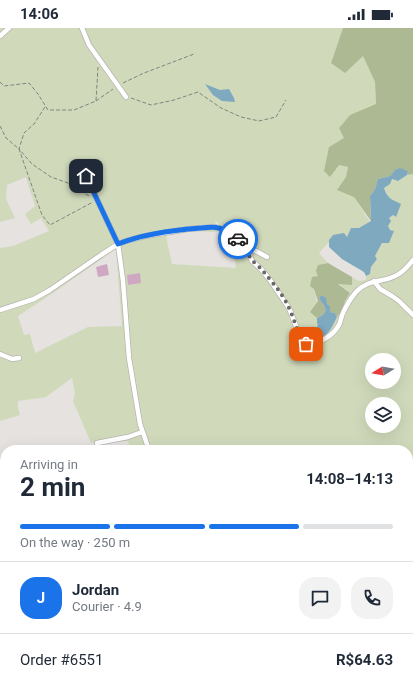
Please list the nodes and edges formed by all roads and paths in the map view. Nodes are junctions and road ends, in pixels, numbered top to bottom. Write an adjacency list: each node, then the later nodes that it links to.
1 (9, 28): 3 (street)
2 (82, 28): 5 (street)
3 (0, 36)
4 (194, 54): 7 (path)
5 (99, 58): 7 (street); 10 (path)
6 (0, 82): 11 (path)
7 (118, 85): 8 (street); 10 (path)
8 (126, 97): 9 (path)
9 (286, 100)
10 (96, 101): 11 (path)
11 (46, 107): 13 (path)
12 (0, 126): 13 (path)
13 (19, 149): 15 (path); 15 (path)
14 (86, 176): 15 (street)
15 (97, 200): 16 (street)
16 (118, 244): 17 (street); 21 (street); 25 (street)
17 (245, 245): 18 (street); 20 (street)
18 (267, 257)
19 (413, 260): 20 (street)
20 (374, 281): 22 (street)
21 (0, 310)
22 (413, 316)
23 (0, 354): 24 (street)
24 (19, 358)
25 (142, 432): 26 (street); 27 (street)
26 (97, 443)
27 (147, 445)

